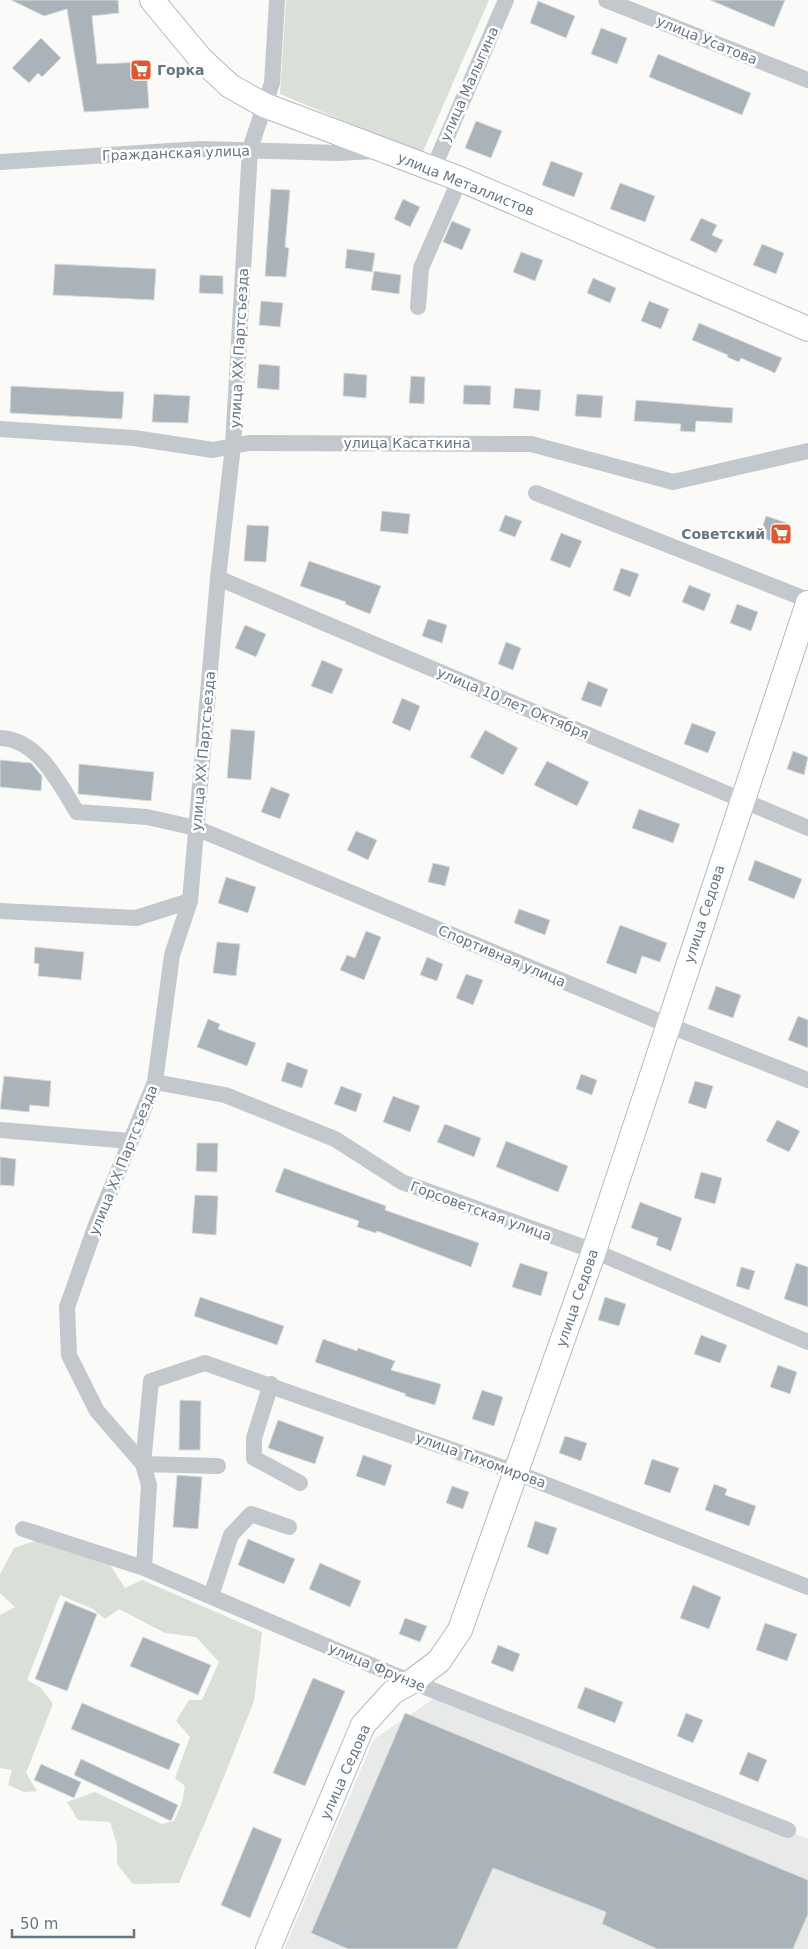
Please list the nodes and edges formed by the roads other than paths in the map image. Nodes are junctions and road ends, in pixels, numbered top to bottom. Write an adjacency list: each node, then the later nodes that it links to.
1 (152, 0): 6 (street, улица Металлистов)
2 (277, 0): 6 (street, улица XX Партсъезда)
3 (506, 0): 10 (street, улица Малыгина)
4 (606, 0): 5 (street, улица Усатова)
5 (808, 80)
6 (264, 105): 7 (street, улица XX Партсъезда); 8 (street, улица Металлистов)
7 (250, 149): 8 (street, Гражданская улица); 9 (street, Гражданская улица); 15 (street, улица XX Партсъезда)
8 (383, 150): 10 (street, улица Металлистов)
9 (0, 162)
10 (433, 169): 11 (street, улица Металлистов)
11 (460, 179): 12 (street); 13 (street, улица Металлистов)
12 (418, 307)
13 (808, 329)
14 (0, 429): 15 (street, улица Касаткина)
15 (234, 446): 16 (street, улица Касаткина); 18 (street, улица XX Партсъезда)
16 (808, 451)
17 (536, 493): 19 (street)
18 (218, 578): 21 (street, улица 10 лет Октября); 22 (street, улица XX Партсъезда)
19 (808, 601): 21 (street, улица Седова)
20 (0, 738): 22 (street, Спортивная улица)
21 (742, 800): 23 (street, улица 10 лет Октября); 26 (street, улица Седова)
22 (196, 828): 24 (street, улица XX Партсъезда); 26 (street, Спортивная улица)
23 (808, 828)
24 (190, 901): 25 (street); 28 (street, улица XX Партсъезда)
25 (0, 911)
26 (668, 1025): 27 (street, Спортивная улица); 31 (street, улица Седова)
27 (808, 1080)
28 (155, 1082): 30 (street, улица XX Партсъезда); 31 (street, Горсоветская улица)
29 (0, 1130): 30 (street)
30 (130, 1141): 34 (street, улица XX Партсъезда)
31 (594, 1251): 32 (street, Горсоветская улица); 36 (street, улица Седова)
32 (808, 1342)
33 (271, 1384): 34 (street, улица Тихомирова); 36 (street, улица Тихомирова); 37 (street)
34 (143, 1464): 35 (street); 40 (street)
35 (218, 1466)
36 (516, 1472): 41 (street, улица Тихомирова); 43 (street, улица Седова)
37 (300, 1483)
38 (289, 1527): 42 (street)
39 (23, 1529): 40 (street, улица Фрунзе)
40 (144, 1568): 42 (street, улица Фрунзе)
41 (808, 1587)
42 (211, 1596): 43 (street, улица Фрунзе)
43 (411, 1682): 44 (street, улица Фрунзе); 45 (street, улица Седова)
44 (788, 1830)
45 (268, 1949)

